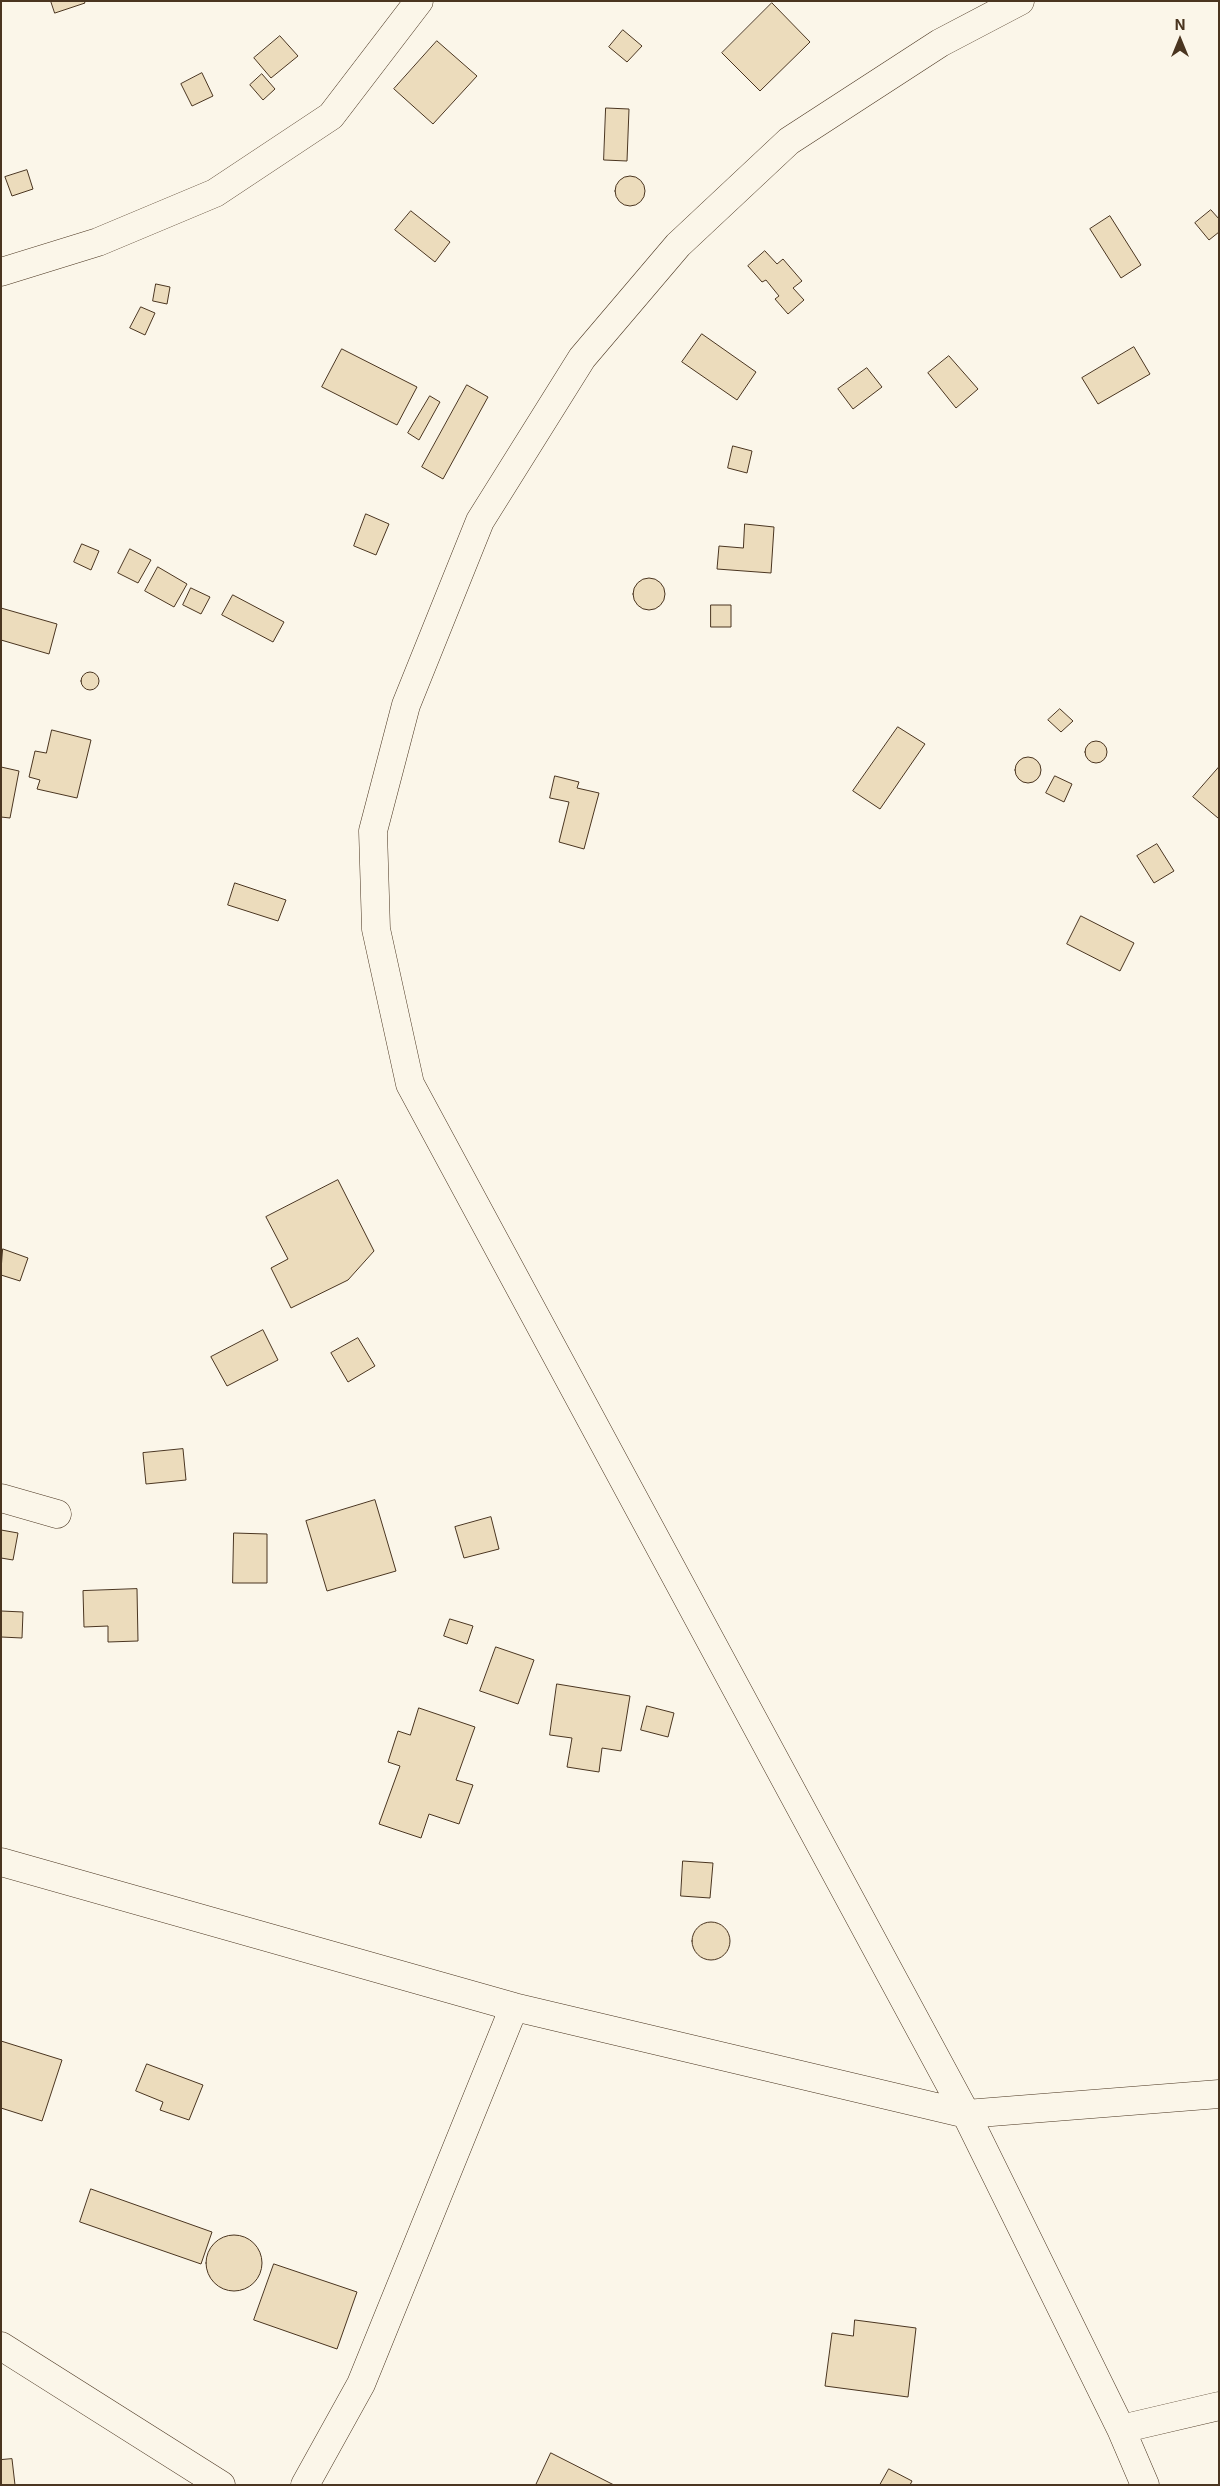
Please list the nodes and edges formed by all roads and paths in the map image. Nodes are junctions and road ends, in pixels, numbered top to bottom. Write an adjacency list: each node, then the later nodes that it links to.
1 (419, 1): 3 (street)
2 (1020, 1): 9 (street)
3 (1, 272)
4 (1, 1498): 5 (street)
5 (57, 1514)
6 (1, 1862): 7 (street)
7 (514, 2007): 9 (street); 14 (street)
8 (1219, 2094): 9 (street)
9 (966, 2114): 12 (street)
10 (1, 2346): 13 (street)
11 (1219, 2406): 12 (street)
12 (1121, 2429): 15 (street)
13 (221, 2485)
14 (305, 2485)
15 (1145, 2485)

